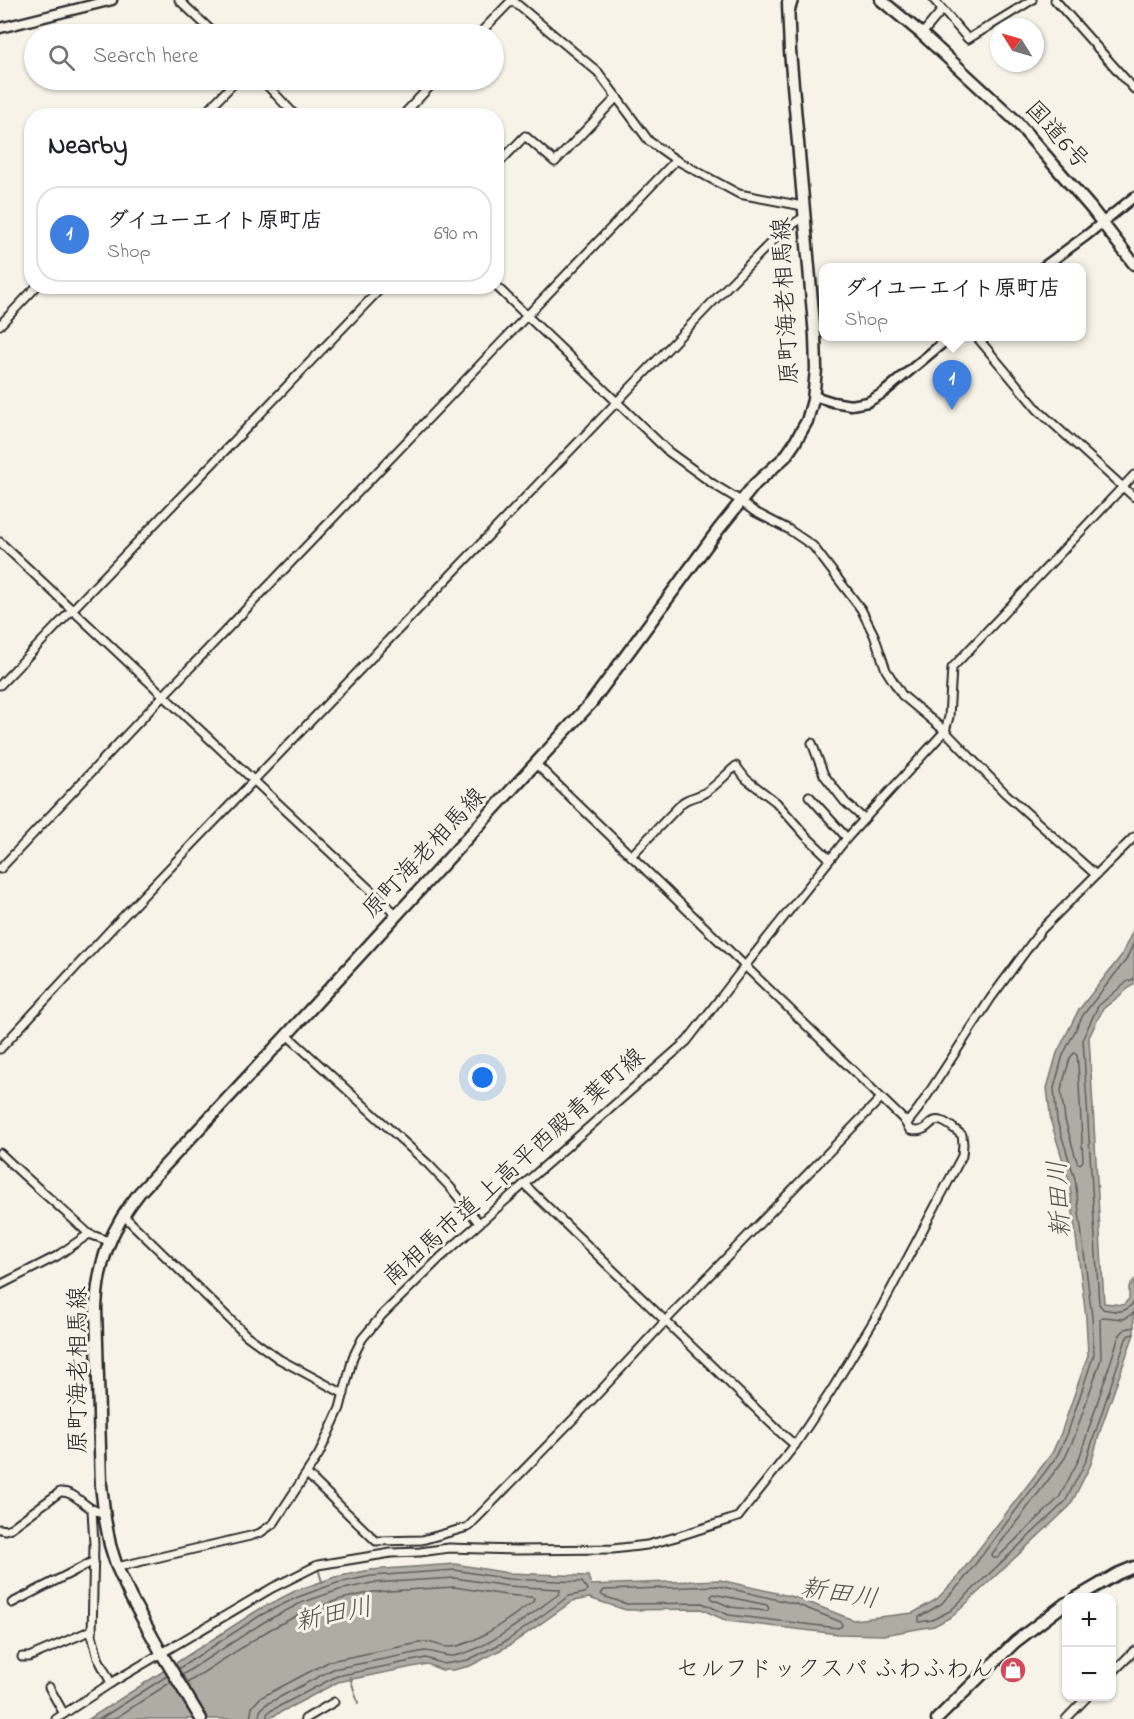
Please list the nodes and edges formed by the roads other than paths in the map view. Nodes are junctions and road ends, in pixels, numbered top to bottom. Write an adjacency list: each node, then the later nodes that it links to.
1 (112, 0): 11 (street)
2 (178, 0): 9 (street)
3 (881, 0): 12 (main road, 国道6号)
4 (934, 0): 8 (street)
5 (1032, 0): 8 (street)
6 (1055, 0): 13 (street)
7 (790, 3): 24 (main road, 原町海老相馬線)
8 (942, 10): 12 (street)
9 (204, 24)
10 (489, 24): 17 (street)
11 (0, 28)
12 (922, 34): 26 (main road, 国道6号)
13 (1134, 89)
14 (227, 90): 18 (street)
15 (271, 90): 19 (street)
16 (427, 90): 20 (street)
17 (617, 96): 21 (street); 22 (street)
18 (210, 108)
19 (288, 108)
20 (410, 108)
21 (504, 158)
22 (676, 160): 24 (street); 32 (street)
23 (1134, 197): 26 (street)
24 (803, 206): 25 (main road, 原町海老相馬線)
25 (804, 217): 36 (main road, 原町海老相馬線); 37 (street)
26 (1101, 222): 27 (street); 28 (main road, 国道6号)
27 (1048, 263)
28 (1134, 264)
29 (29, 294): 33 (street)
30 (374, 294): 43 (street)
31 (504, 294): 32 (street)
32 (527, 317): 37 (street); 45 (street)
33 (0, 325)
34 (945, 341): 36 (street)
35 (980, 341): 39 (street)
36 (814, 396): 41 (main road, 原町海老相馬線)
37 (617, 402): 41 (street); 49 (street)
38 (1134, 476): 39 (street)
39 (1124, 487): 40 (street); 46 (street)
40 (1134, 496)
41 (741, 502): 46 (street); 48 (main road, 原町海老相馬線)
42 (0, 542): 43 (street)
43 (72, 610): 44 (street); 45 (street)
44 (0, 685)
45 (162, 696): 49 (street); 56 (street)
46 (945, 731): 51 (street, 南相馬市道 上高平西殿青葉町線); 57 (street)
47 (812, 743): 51 (street)
48 (536, 764): 54 (street); 58 (main road, 原町海老相馬線)
49 (253, 781): 58 (street); 61 (street)
50 (809, 796): 53 (street)
51 (864, 819): 53 (street, 南相馬市道 上高平西殿青葉町線)
52 (1134, 837): 57 (street)
53 (847, 838): 55 (street, 南相馬市道 上高平西殿青葉町線)
54 (632, 856): 55 (street); 59 (street)
55 (830, 859): 59 (street, 南相馬市道 上高平西殿青葉町線)
56 (0, 869)
57 (1096, 875): 63 (street)
58 (397, 915): 60 (main road, 原町海老相馬線)
59 (745, 966): 62 (street); 65 (street, 南相馬市道 上高平西殿青葉町線)
60 (287, 1035): 66 (main road, 原町海老相馬線); 67 (street)
61 (0, 1049)
62 (881, 1098): 63 (street); 71 (street)
63 (903, 1119): 73 (street)
64 (0, 1153): 68 (street)
65 (524, 1184): 67 (street, 南相馬市道 上高平西殿青葉町線); 71 (street)
66 (123, 1215): 69 (main road, 原町海老相馬線); 72 (street)
67 (479, 1223): 72 (street, 南相馬市道 上高平西殿青葉町線)
68 (89, 1234): 69 (street); 70 (street)
69 (109, 1241): 76 (main road, 原町海老相馬線)
70 (0, 1285)
71 (666, 1321): 73 (street); 74 (street)
72 (344, 1394): 74 (street, 南相馬市道 上高平西殿青葉町線)
73 (795, 1445): 86 (street)
74 (307, 1474): 79 (street, 南相馬市道 上高平西殿青葉町線)
75 (92, 1510): 76 (street); 77 (street); 78 (street)
76 (104, 1513): 79 (main road, 原町海老相馬線)
77 (0, 1529)
78 (94, 1561): 82 (street); 84 (street)
79 (117, 1567): 86 (main road, 原町海老相馬線)
80 (1134, 1567): 81 (main road)
81 (1085, 1593)
82 (12, 1603)
83 (1062, 1606): 97 (main road)
84 (92, 1630): 87 (street); 89 (street)
85 (1134, 1651): 88 (street)
86 (162, 1655): 89 (street); 95 (main road, 原町海老相馬線)
87 (21, 1657)
88 (1116, 1669)
89 (111, 1683): 93 (street)
90 (49, 1687): 93 (street)
91 (1083, 1701): 98 (street)
92 (334, 1702): 96 (street)
93 (64, 1714): 94 (street)
94 (56, 1719)
95 (201, 1719)
96 (305, 1719)
97 (937, 1719)
98 (1066, 1719)

